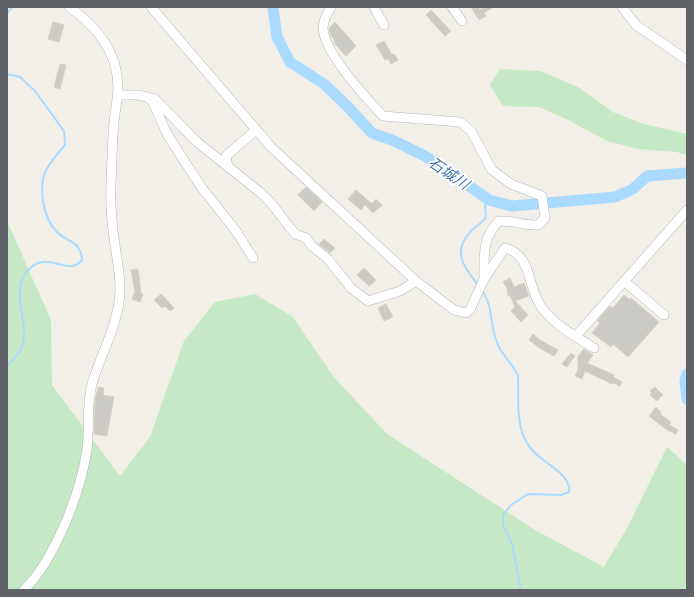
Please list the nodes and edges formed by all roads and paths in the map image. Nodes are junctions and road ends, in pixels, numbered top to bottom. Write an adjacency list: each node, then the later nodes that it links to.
1 (69, 7): 10 (street)
2 (151, 7): 12 (street)
3 (331, 7): 16 (street)
4 (374, 7): 8 (street)
5 (452, 7): 7 (street)
6 (622, 7): 9 (street)
7 (462, 21)
8 (384, 25)
9 (687, 60)
10 (119, 95): 11 (street); 22 (street)
11 (147, 97): 13 (street); 15 (street)
12 (256, 130): 13 (street); 17 (street)
13 (228, 167): 17 (street)
14 (687, 210): 18 (street)
15 (253, 258)
16 (484, 279): 17 (street); 20 (street)
17 (416, 281)
18 (624, 281): 19 (street); 20 (street)
19 (664, 315)
20 (576, 336): 21 (street)
21 (594, 348)
22 (24, 590)

